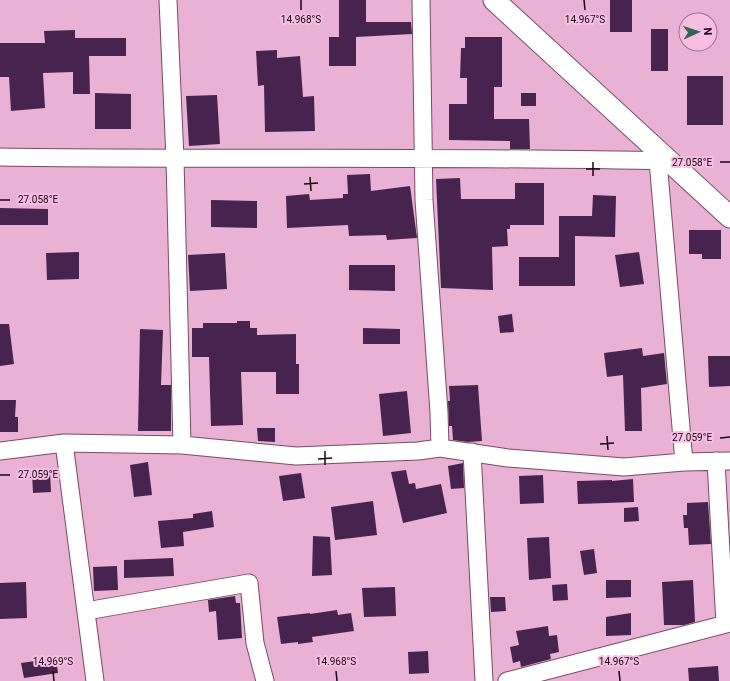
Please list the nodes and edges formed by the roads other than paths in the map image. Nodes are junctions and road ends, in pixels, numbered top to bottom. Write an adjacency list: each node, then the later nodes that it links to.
1 (168, 0): 6 (street)
2 (421, 0): 5 (street)
3 (494, 0): 7 (street)
4 (0, 157): 6 (street)
5 (423, 158): 6 (street); 7 (street); 11 (street)
6 (175, 159): 10 (street)
7 (664, 161): 8 (street); 15 (street)
8 (730, 217)
9 (64, 443): 10 (street); 12 (street); 16 (street)
10 (182, 445): 11 (street)
11 (440, 448): 13 (street)
12 (0, 451)
13 (472, 452): 15 (street); 20 (street)
14 (723, 461): 15 (street); 17 (street)
15 (684, 462)
16 (86, 611): 18 (street); 19 (street)
17 (728, 623): 21 (street)
18 (95, 681)
19 (265, 681)
20 (484, 681)
21 (507, 681)

